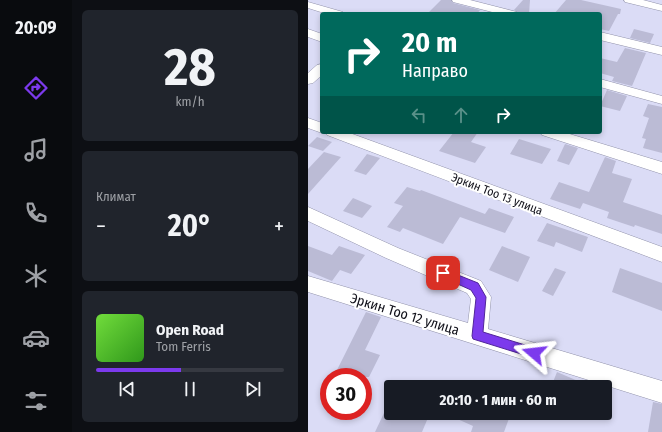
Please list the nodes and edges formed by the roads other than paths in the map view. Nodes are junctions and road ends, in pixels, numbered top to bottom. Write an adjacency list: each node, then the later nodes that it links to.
1 (457, 0): 6 (street)
2 (629, 0): 4 (street)
3 (308, 5): 5 (street)
4 (662, 8)
5 (332, 12)
6 (505, 12)
7 (308, 33): 9 (street)
8 (602, 36): 10 (street)
9 (320, 37)
10 (662, 51)
11 (320, 70): 12 (street)
12 (308, 80)
13 (602, 84): 14 (street)
14 (662, 100)
15 (308, 123): 16 (street)
16 (320, 127)
17 (337, 134): 21 (street, Эркин Тоо 13 улица)
18 (553, 134): 19 (street)
19 (662, 168)
20 (308, 214): 23 (street)
21 (662, 255)
22 (308, 284): 23 (street, Эркин Тоо 12 улица)
23 (477, 336): 24 (street, Эркин Тоо 12 улица)
24 (662, 392)

